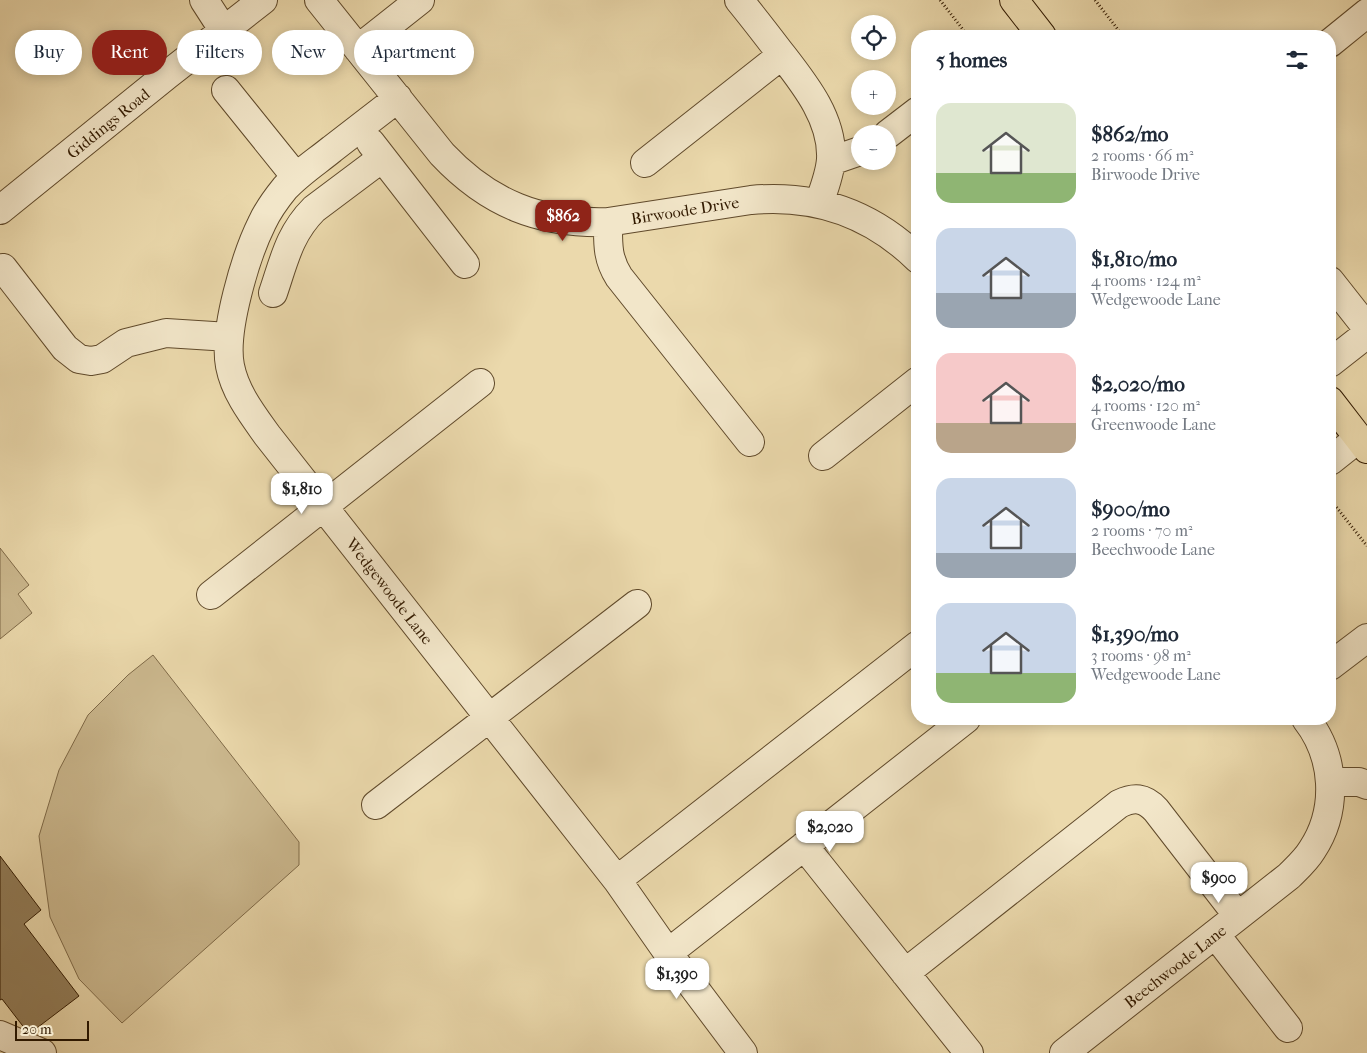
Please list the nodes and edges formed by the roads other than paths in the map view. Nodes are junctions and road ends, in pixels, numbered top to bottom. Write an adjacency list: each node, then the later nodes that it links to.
1 (204, 0): 8 (street)
2 (263, 0): 8 (street, Giddings Road)
3 (319, 0): 12 (street, Birwoode Drive)
4 (420, 0): 9 (street)
5 (740, 0): 13 (street)
6 (1014, 0): 10 (main road)
7 (1367, 13): 11 (street)
8 (224, 30)
9 (381, 30)
10 (1037, 30)
11 (1336, 37)
12 (354, 43)
13 (782, 55): 23 (street); 24 (street)
14 (177, 68): 27 (street, Giddings Road)
15 (380, 75): 17 (street, Birwoode Drive)
16 (226, 90): 25 (street)
17 (398, 98): 19 (street, Wedgewoode Lane); 28 (street, Birwoode Drive)
18 (911, 116): 20 (street)
19 (359, 128): 22 (street); 25 (street, Wedgewoode Lane)
20 (896, 128)
21 (851, 154): 23 (street)
22 (382, 158): 30 (street); 33 (street)
23 (831, 161): 26 (street)
24 (645, 163)
25 (296, 177): 36 (street, Wedgewoode Lane)
26 (819, 203): 28 (street, Birwoode Drive); 29 (street, Birwoode Drive)
27 (0, 210)
28 (608, 222): 41 (street)
29 (911, 253)
30 (464, 264)
31 (4, 268): 36 (street)
32 (1336, 289): 34 (street)
33 (273, 293)
34 (1367, 328)
35 (1367, 334): 37 (street)
36 (229, 337): 45 (street, Wedgewoode Lane)
37 (1336, 359)
38 (480, 383): 45 (street)
39 (911, 387): 43 (street)
40 (1336, 410): 42 (main road)
41 (750, 442)
42 (1363, 443): 44 (street)
43 (823, 456)
44 (1336, 457)
45 (323, 506): 46 (street); 51 (street, Wedgewoode Lane)
46 (211, 595)
47 (637, 604): 51 (street)
48 (1367, 638): 50 (street)
49 (911, 650): 58 (street)
50 (1336, 661)
51 (490, 718): 56 (street); 58 (street, Wedgewoode Lane)
52 (958, 725): 57 (street)
53 (1310, 725): 54 (street, Beechwoode Lane)
54 (1331, 782): 55 (street); 59 (street, Beechwoode Lane)
55 (1367, 785)
56 (376, 805)
57 (804, 846): 61 (street); 62 (street)
58 (618, 880): 61 (street, Wedgewoode Lane)
59 (1238, 916): 60 (street, Beechwoode Lane); 62 (street)
60 (1215, 934): 63 (street); 68 (street, Beechwoode Lane)
61 (668, 953): 66 (street, Wedgewoode Lane)
62 (905, 973): 67 (street)
63 (1288, 1028)
64 (0, 1035): 65 (street)
65 (42, 1053)
66 (743, 1053)
67 (969, 1053)
68 (1064, 1053)

